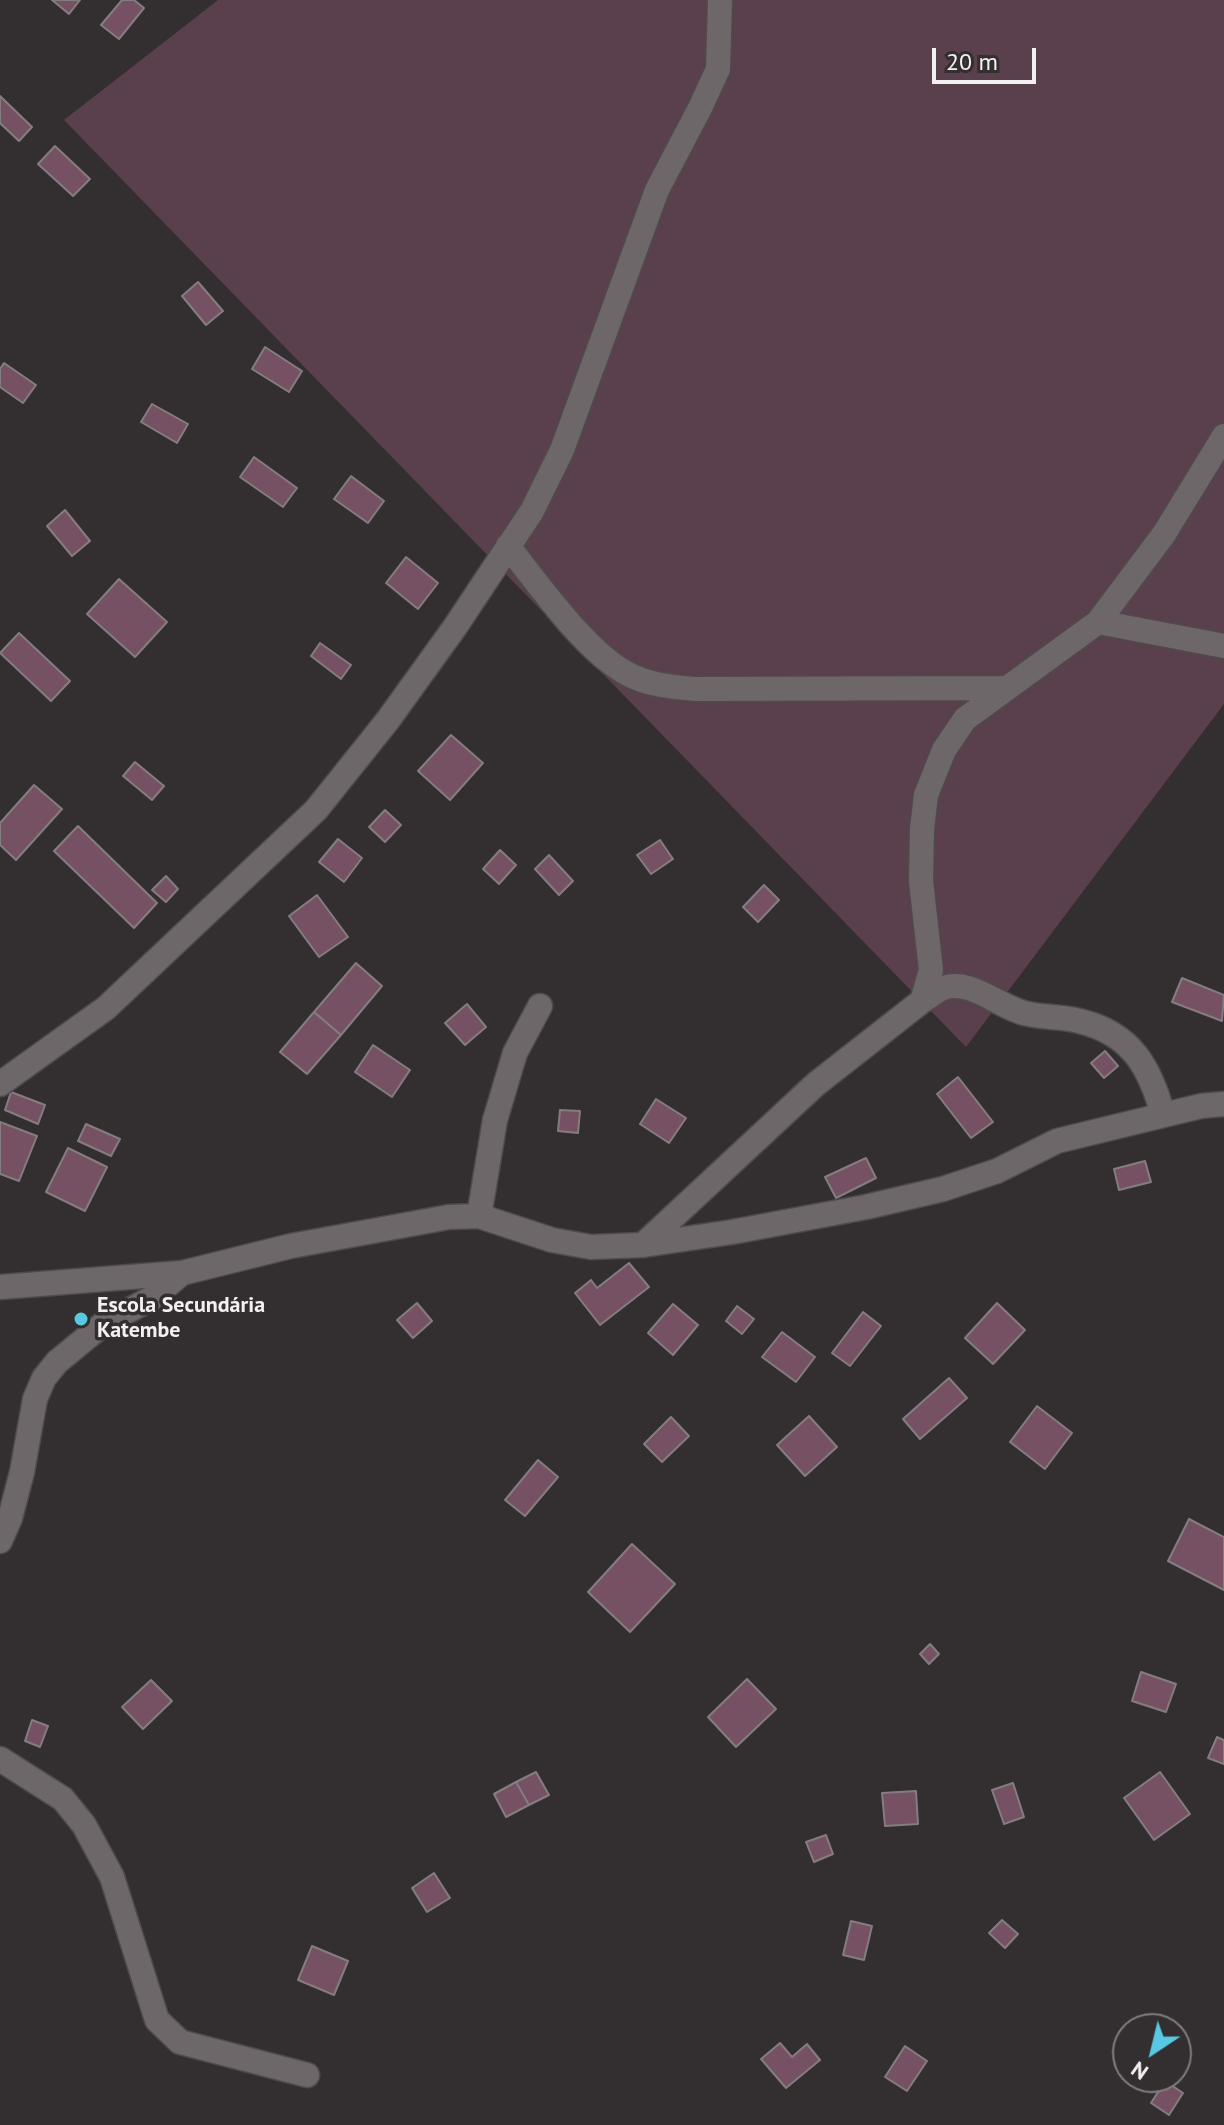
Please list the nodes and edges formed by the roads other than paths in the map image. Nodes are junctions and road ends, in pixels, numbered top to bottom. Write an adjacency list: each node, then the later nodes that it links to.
1 (720, 0): 3 (street)
2 (1224, 436): 4 (street)
3 (508, 546): 6 (street); 9 (street)
4 (1098, 622): 5 (street); 6 (street)
5 (1224, 646)
6 (1005, 688): 7 (street)
7 (922, 1001): 11 (street); 13 (street)
8 (540, 1006): 12 (street)
9 (0, 1084)
10 (1224, 1104): 11 (street)
11 (1163, 1115): 13 (street)
12 (479, 1216): 13 (street); 14 (street)
13 (643, 1245)
14 (182, 1273): 15 (street); 16 (street)
15 (0, 1287)
16 (0, 1541)
17 (0, 1759): 18 (street)
18 (307, 2075)

